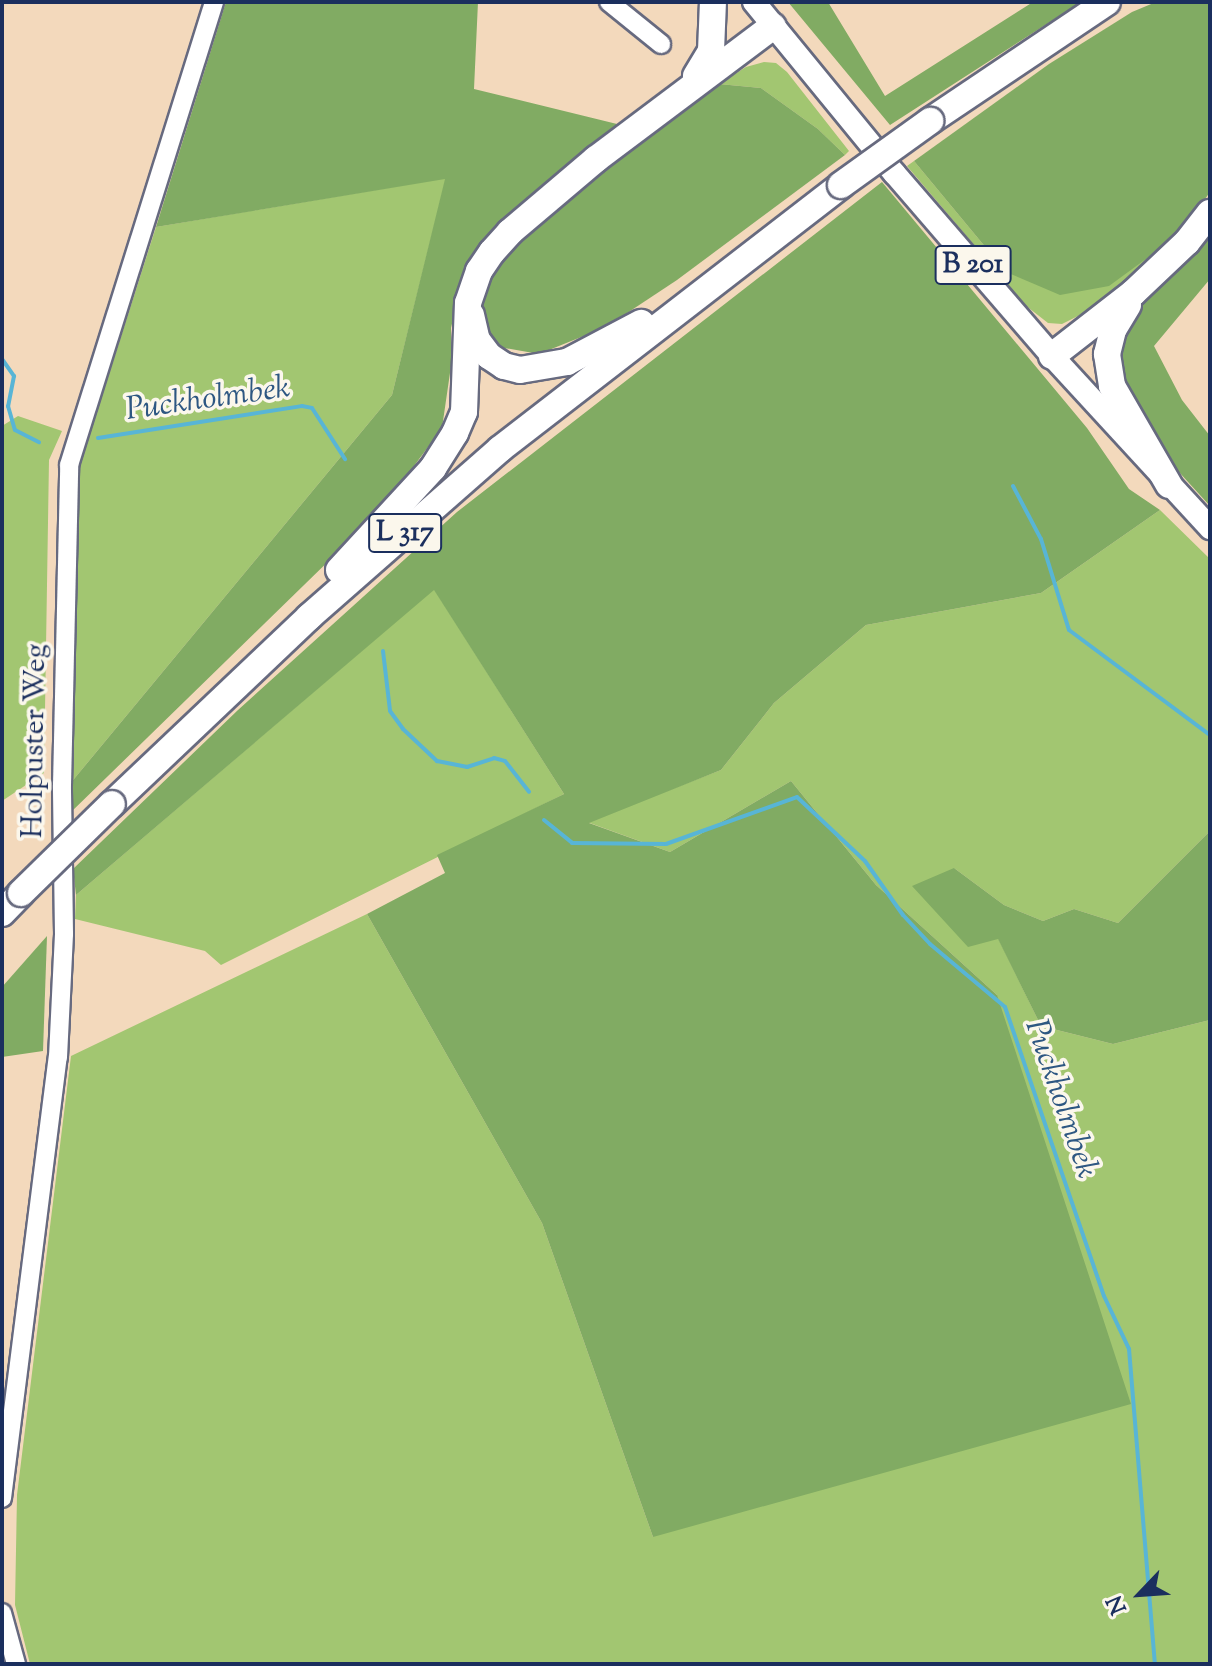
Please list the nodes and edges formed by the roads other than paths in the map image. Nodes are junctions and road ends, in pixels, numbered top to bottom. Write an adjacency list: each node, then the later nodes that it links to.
1 (214, 2): 18 (street, Holpuster Weg)
2 (609, 2): 7 (street)
3 (713, 2): 8 (highway)
4 (754, 2): 6 (main road, B 201)
5 (1109, 4): 10 (highway, bridge)
6 (773, 26): 8 (highway); 13 (main road, B 201)
7 (661, 44)
8 (690, 86): 12 (highway)
9 (1210, 213): 11 (highway)
10 (700, 292): 12 (highway); 16 (highway, L 317)
11 (1133, 293): 13 (highway); 14 (highway)
12 (468, 303): 16 (highway)
13 (1052, 356): 14 (main road, B 201)
14 (1169, 485): 15 (main road, B 201)
15 (1210, 528)
16 (309, 617): 17 (highway, L 317, bridge)
17 (2, 913)
18 (2, 1498)
19 (2, 1613): 20 (street)
20 (16, 1664)

